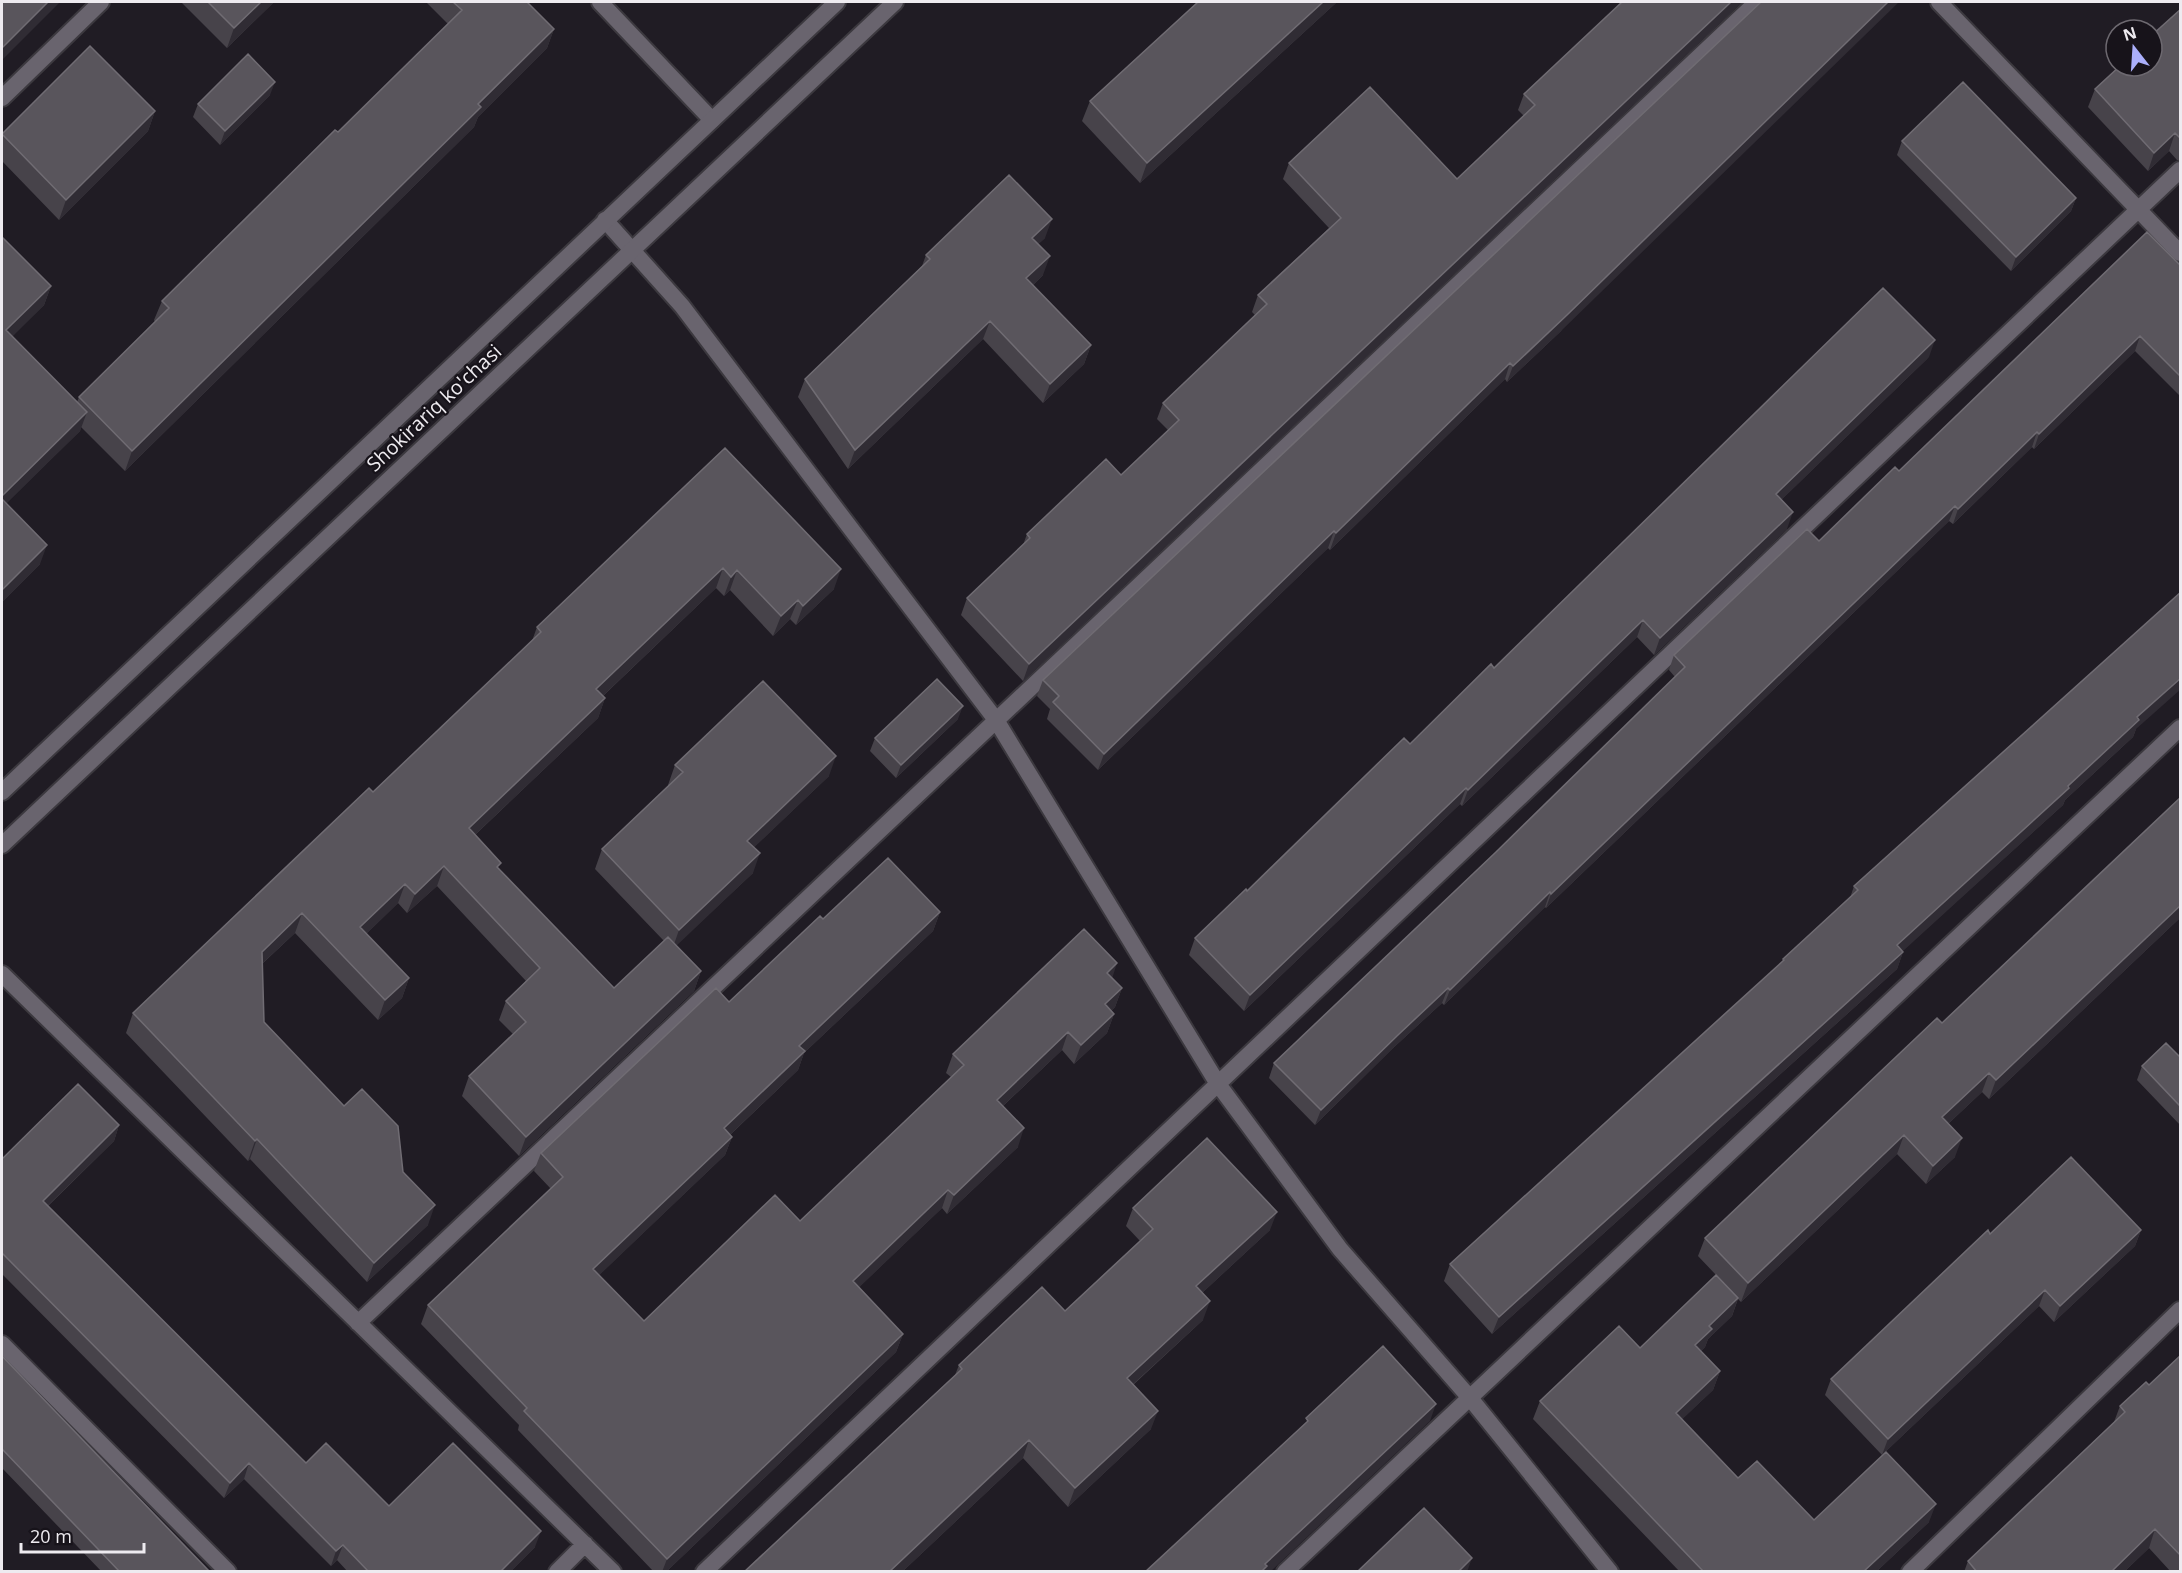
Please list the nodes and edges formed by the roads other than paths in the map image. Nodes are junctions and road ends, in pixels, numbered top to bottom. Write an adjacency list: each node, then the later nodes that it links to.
1 (101, 2): 7 (street)
2 (600, 2): 8 (street)
3 (837, 2): 8 (street, Shokirariq ko'chasi)
4 (895, 2): 12 (street, Shokirariq ko'chasi)
5 (1757, 2): 14 (street)
6 (1939, 2): 10 (street)
7 (2, 98)
8 (712, 120): 11 (street, Shokirariq ko'chasi)
9 (2181, 170): 10 (street)
10 (2138, 210): 13 (street); 19 (street)
11 (605, 220): 12 (street); 16 (street, Shokirariq ko'chasi)
12 (632, 251): 14 (street); 17 (street, Shokirariq ko'chasi)
13 (2181, 253)
14 (996, 720): 19 (street); 21 (street)
15 (2181, 728): 23 (street)
16 (2, 792)
17 (2, 845)
18 (2, 974): 21 (street)
19 (1218, 1084): 23 (street); 28 (street)
20 (2181, 1310): 31 (street)
21 (358, 1323): 24 (street)
22 (2, 1344): 25 (street)
23 (1470, 1398): 29 (street); 30 (street)
24 (585, 1544): 26 (street); 27 (street)
25 (228, 1572)
26 (557, 1572)
27 (613, 1572)
28 (704, 1572)
29 (1285, 1572)
30 (1610, 1572)
31 (1910, 1572)

